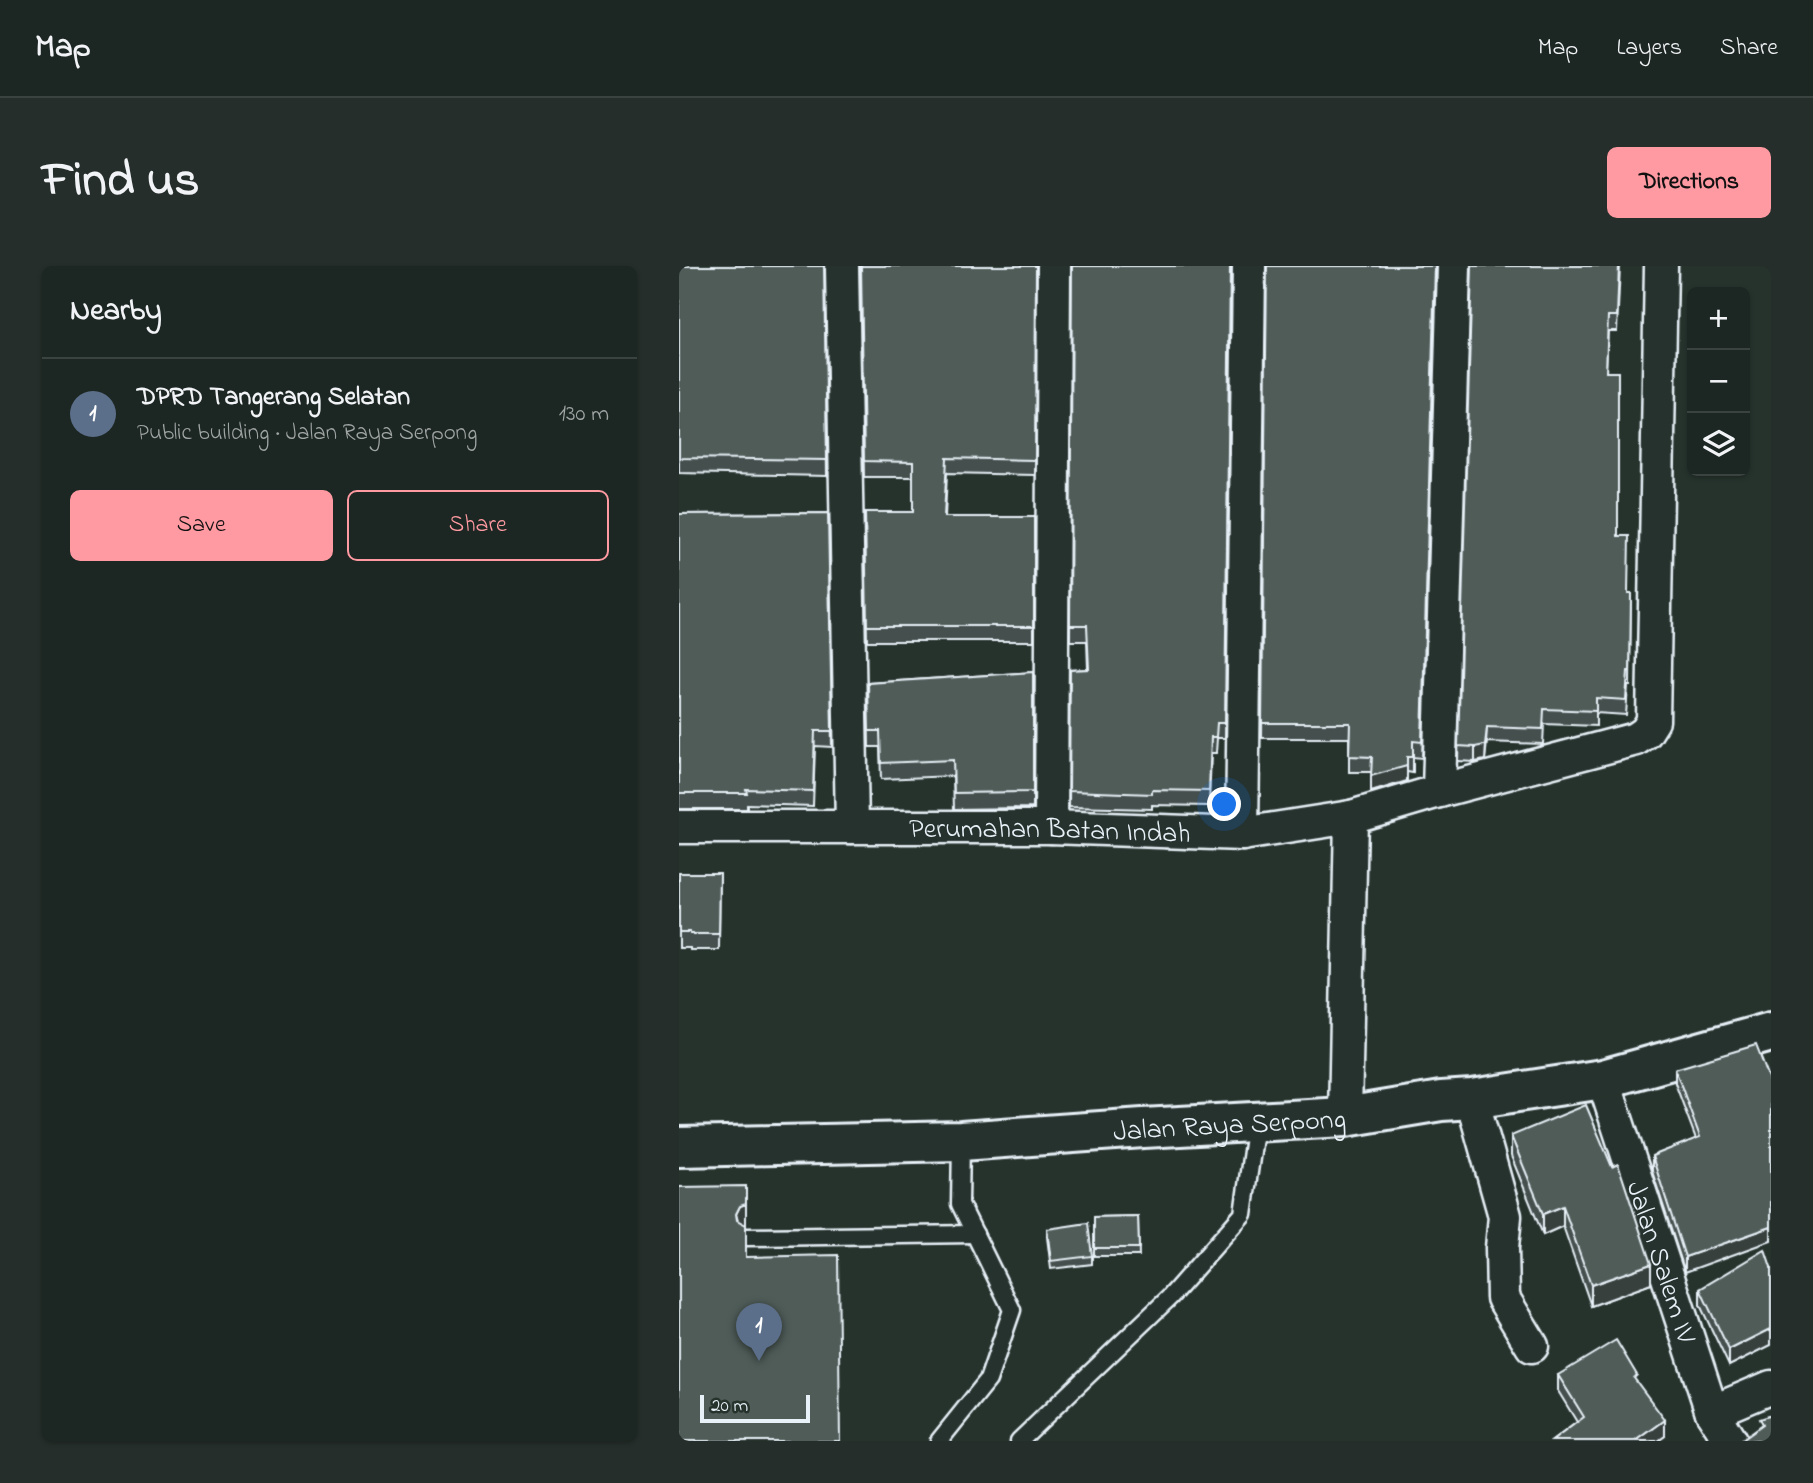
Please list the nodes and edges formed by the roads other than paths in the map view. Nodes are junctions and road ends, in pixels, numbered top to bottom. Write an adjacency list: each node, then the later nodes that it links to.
1 (842, 266): 9 (street)
2 (1054, 266): 10 (street)
3 (1249, 266): 11 (street)
4 (1454, 266): 6 (street)
5 (1661, 266): 6 (street, Perumahan Batan Indah)
6 (1439, 791): 7 (street, Perumahan Batan Indah)
7 (1351, 817): 11 (street, Perumahan Batan Indah); 15 (street)
8 (679, 827): 9 (street, Perumahan Batan Indah)
9 (852, 827): 10 (street, Perumahan Batan Indah)
10 (1051, 827): 11 (street, Perumahan Batan Indah)
11 (1242, 834)
12 (1769, 1039): 13 (main road, Jalan Raya Serpong)
13 (1602, 1079): 14 (main road, Jalan Raya Serpong); 23 (street, Jalan Salem IV)
14 (1472, 1099): 15 (main road, Jalan Raya Serpong); 21 (street)
15 (1345, 1117): 16 (main road, Jalan Raya Serpong)
16 (1256, 1124): 17 (main road, Jalan Raya Serpong); 25 (lane)
17 (961, 1141): 18 (main road, Jalan Raya Serpong); 19 (lane)
18 (679, 1147)
19 (975, 1234): 20 (lane); 24 (lane)
20 (746, 1237)
21 (1532, 1346)
22 (1771, 1387): 23 (street)
23 (1712, 1412): 26 (street, Jalan Salem IV)
24 (939, 1441)
25 (1020, 1441)
26 (1730, 1441)

